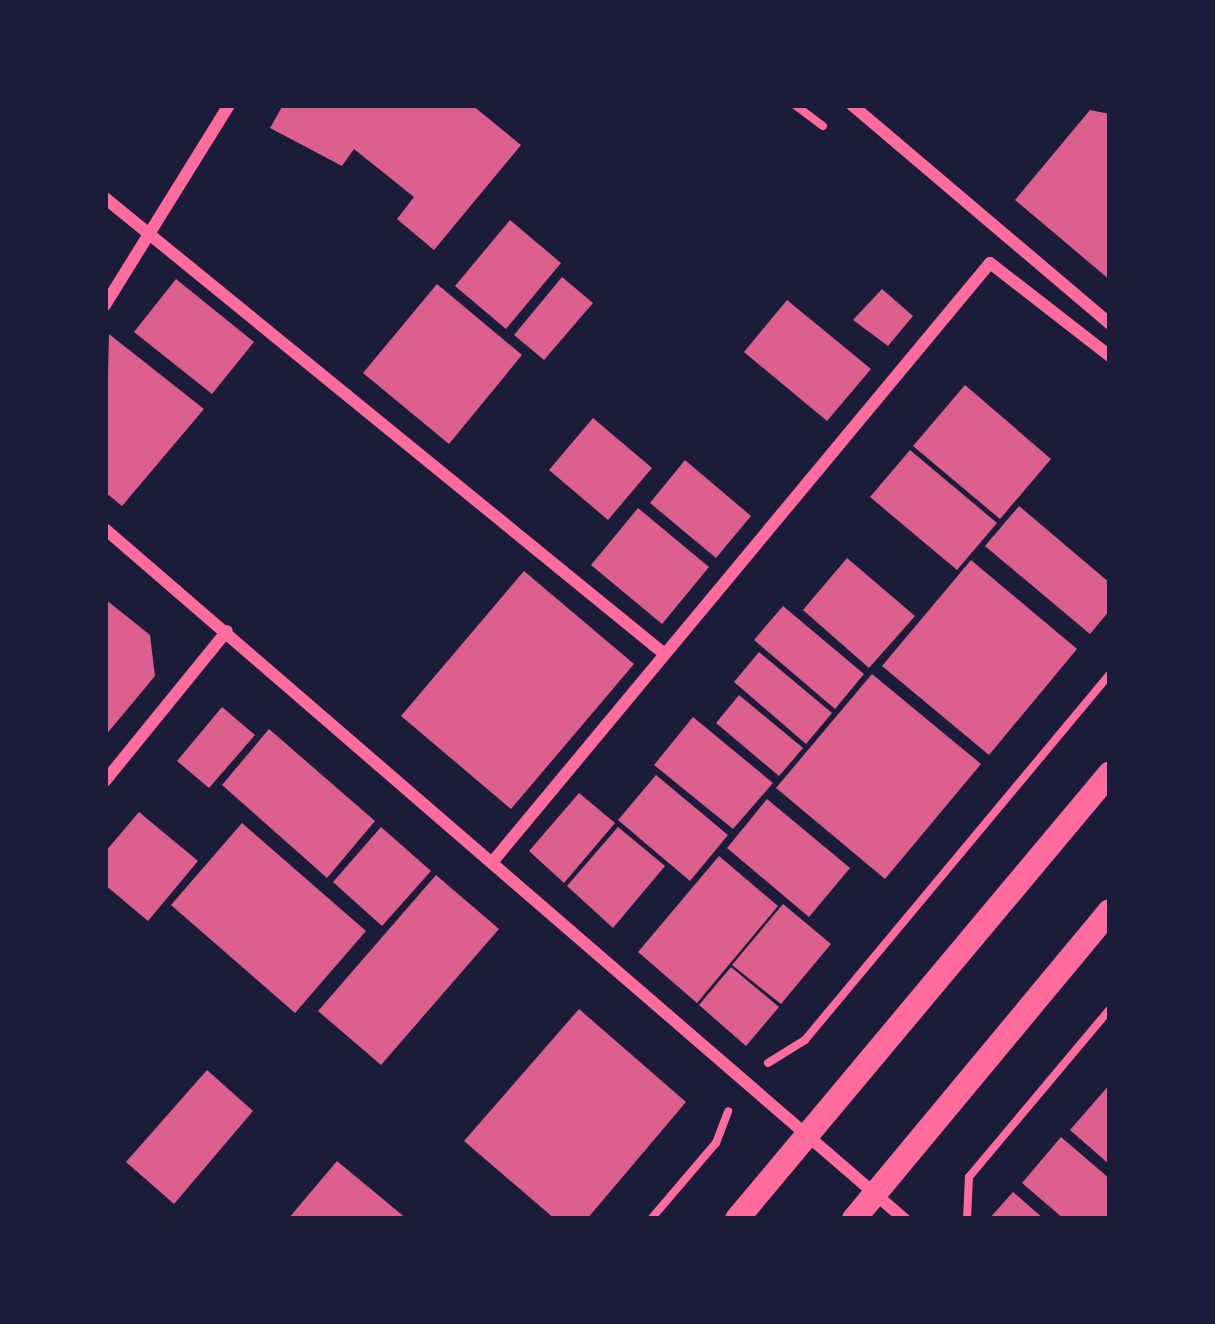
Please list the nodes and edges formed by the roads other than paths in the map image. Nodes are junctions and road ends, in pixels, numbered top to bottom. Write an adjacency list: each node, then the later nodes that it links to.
1 (230, 105): 4 (street)
2 (852, 105): 6 (street)
3 (105, 197): 4 (street)
4 (153, 228): 5 (street); 10 (street)
5 (105, 305)
6 (1110, 324)
7 (1110, 356): 10 (street)
8 (105, 529): 9 (street)
9 (227, 632): 12 (street); 13 (street)
10 (662, 652): 13 (street)
11 (1110, 773): 15 (main road)
12 (105, 781)
13 (494, 860): 15 (street)
14 (1110, 911): 16 (main road)
15 (805, 1136): 16 (street); 17 (main road)
16 (874, 1193): 18 (main road); 19 (street)
17 (736, 1219)
18 (854, 1219)
19 (904, 1219)

